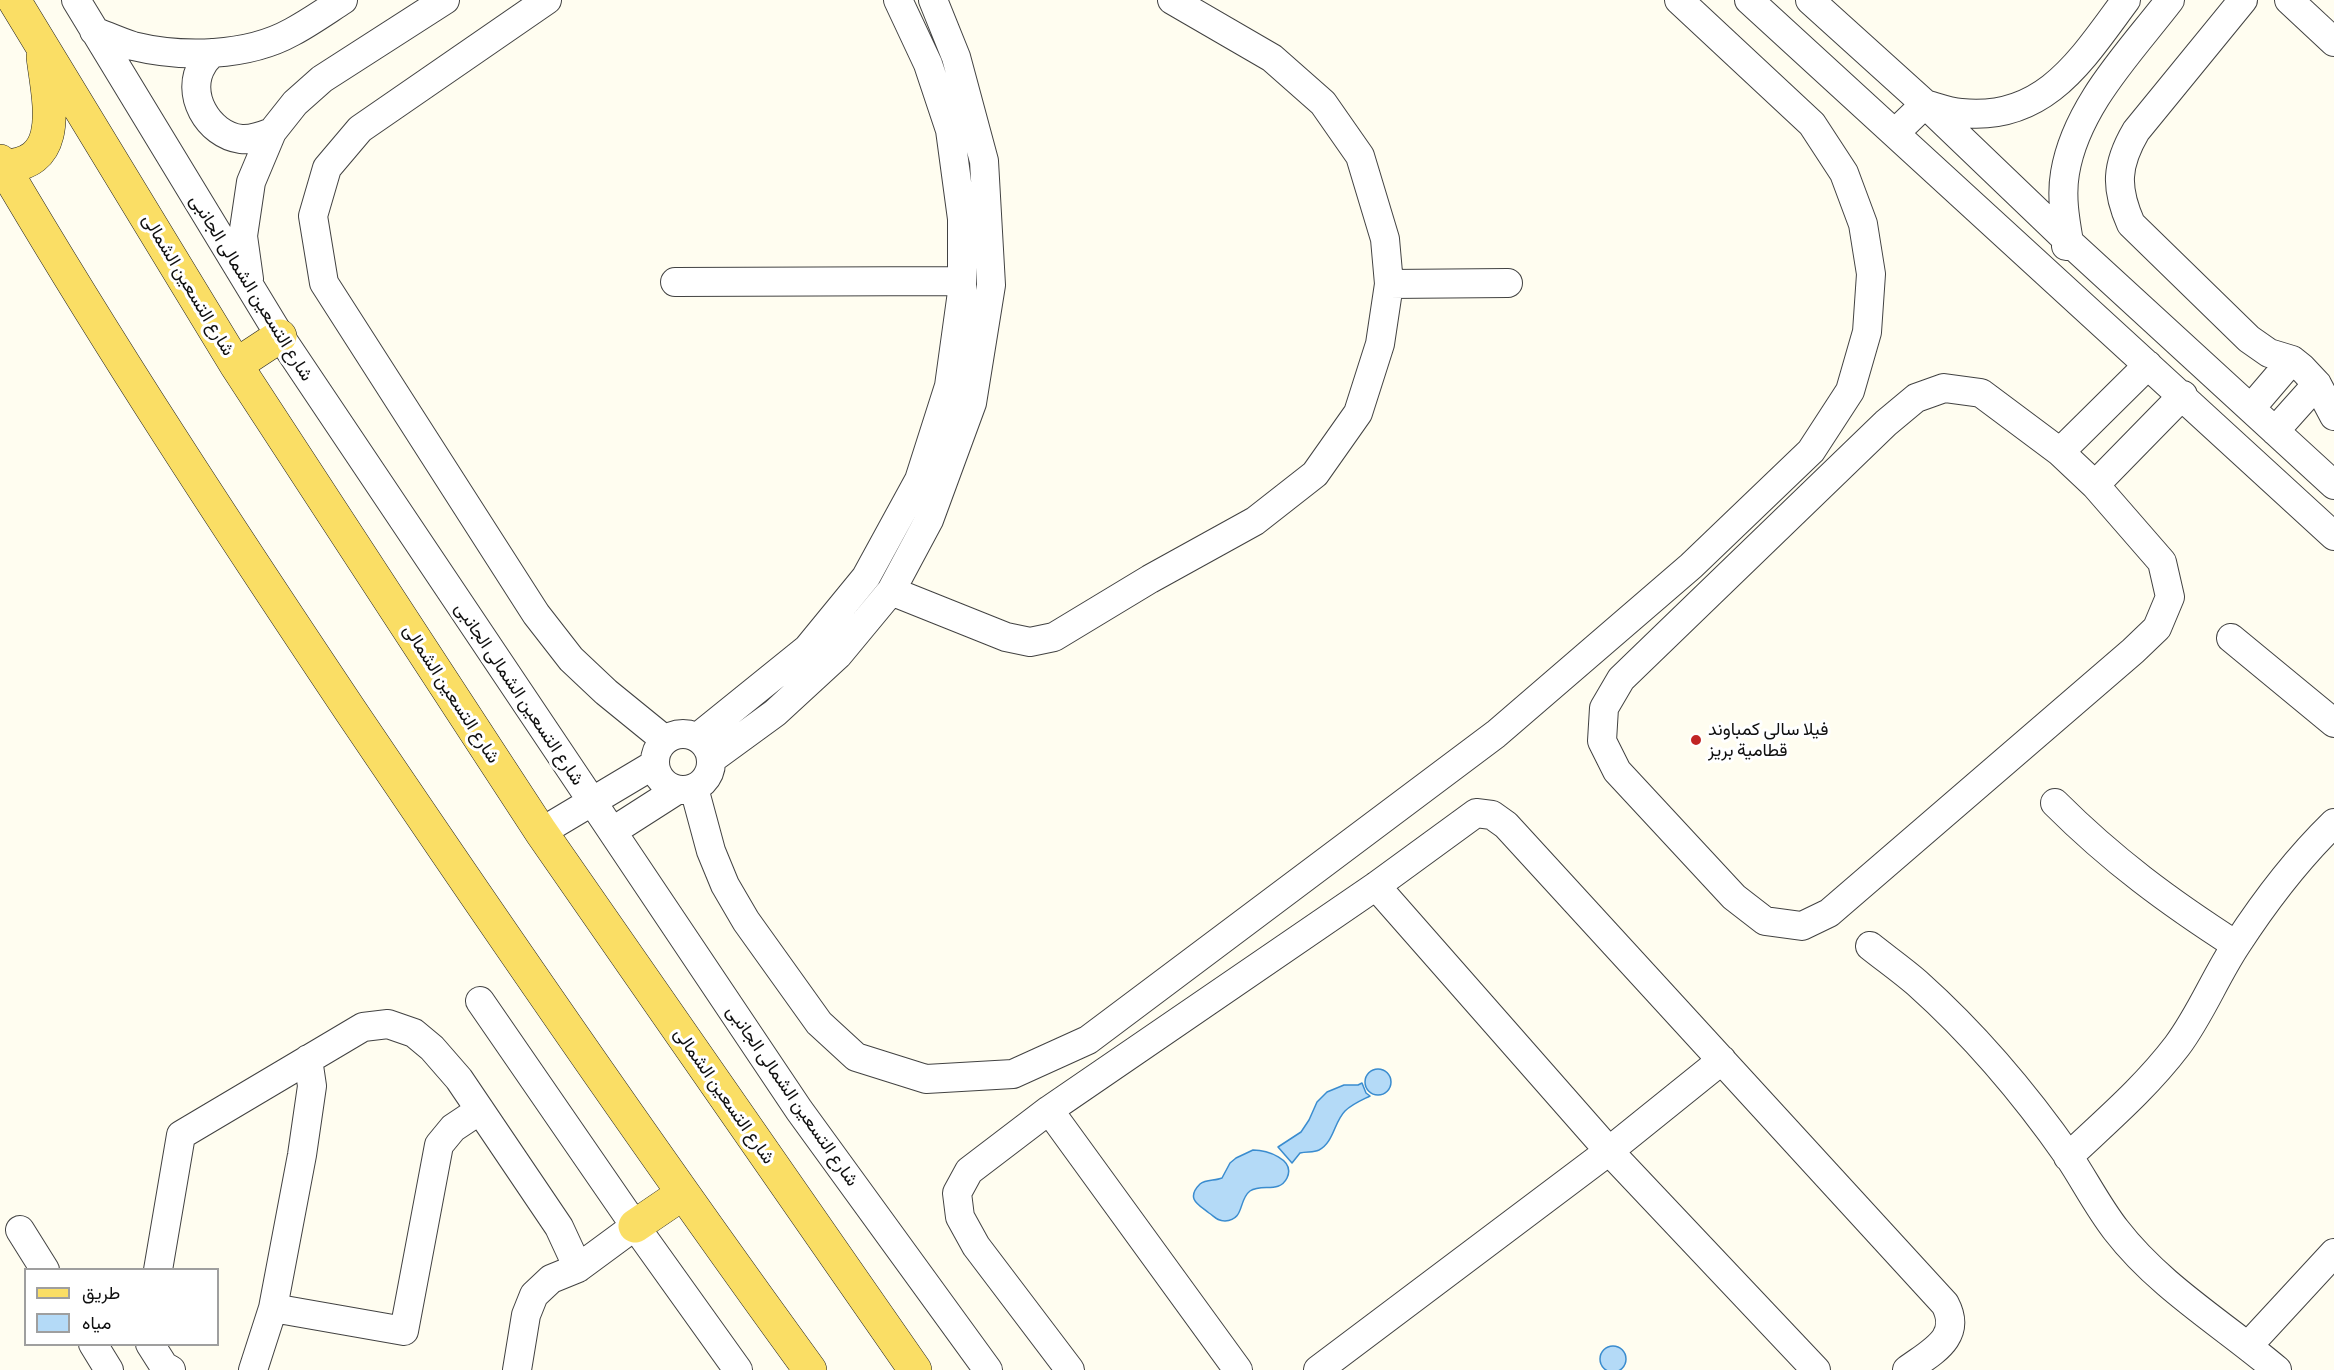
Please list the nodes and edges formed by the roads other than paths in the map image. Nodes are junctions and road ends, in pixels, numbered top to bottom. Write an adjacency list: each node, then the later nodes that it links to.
1 (14, 0): 18 (main road, شارع التسعين الشمالى)
2 (76, 0): 16 (street, شارع التسعين الشمالى الجانبى)
3 (343, 0): 19 (street)
4 (445, 0): 21 (street)
5 (547, 0): 48 (street)
6 (898, 0): 26 (street)
7 (933, 0): 44 (street)
8 (1172, 0): 28 (street)
9 (1679, 0): 49 (street)
10 (1749, 0): 22 (street)
11 (1810, 0): 20 (street)
12 (2126, 0): 20 (street)
13 (2170, 0): 24 (street)
14 (2242, 0): 32 (street)
15 (2289, 0): 17 (street)
16 (94, 31): 19 (street); 30 (street, شارع التسعين الشمالى الجانبى)
17 (2334, 42)
18 (42, 47): 23 (main road); 34 (main road, شارع التسعين الشمالى)
19 (212, 53): 21 (street)
20 (1925, 104): 22 (street); 24 (street)
21 (272, 132): 30 (street)
22 (1895, 133): 25 (street)
23 (1, 163): 65 (main road)
24 (2069, 242): 25 (street); 37 (street)
25 (2045, 270): 33 (street)
26 (962, 281): 27 (street); 47 (street)
27 (675, 282)
28 (1389, 284): 29 (street); 44 (street)
29 (1508, 284)
30 (250, 290): 31 (street, شارع التسعين الشمالى الجانبى)
31 (280, 336): 34 (main road); 50 (street, شارع التسعين الشمالى الجانبى)
32 (2292, 360): 35 (street); 37 (street)
33 (2148, 365): 36 (street); 40 (street)
34 (236, 366): 54 (main road, شارع التسعين الشمالى)
35 (2317, 384): 38 (street); 39 (street)
36 (2183, 395): 42 (street); 43 (street)
37 (2251, 408): 39 (street)
38 (2334, 416)
39 (2275, 431): 41 (street)
40 (2060, 452): 42 (street); 42 (street)
41 (2334, 484)
42 (2095, 485)
43 (2334, 536)
44 (891, 591): 47 (street)
45 (2231, 638): 46 (street)
46 (2334, 723)
47 (705, 748): 48 (street); 49 (street)
48 (660, 752): 49 (street); 50 (street)
49 (685, 789): 53 (street)
50 (591, 801): 53 (street, شارع التسعين الشمالى الجانبى); 54 (street)
51 (2055, 803): 56 (street)
52 (2334, 823): 56 (street)
53 (613, 831): 83 (street, شارع التسعين الشمالى الجانبى)
54 (541, 832): 82 (main road, شارع التسعين الشمالى)
55 (1376, 886): 60 (street); 62 (street); 63 (street)
56 (2236, 945): 64 (street)
57 (1870, 946): 64 (street)
58 (480, 1000): 66 (street)
59 (308, 1059): 61 (street); 70 (street); 72 (street)
60 (1722, 1060): 63 (street); 88 (street)
61 (480, 1110): 71 (street); 72 (street)
62 (1049, 1110): 84 (street); 85 (street)
63 (1609, 1151): 86 (street); 87 (street)
64 (2068, 1157): 75 (street)
65 (682, 1194): 66 (main road); 81 (main road)
66 (635, 1226): 71 (street); 80 (street)
67 (20, 1230): 69 (street)
68 (2334, 1253): 75 (street)
69 (44, 1268)
70 (158, 1268)
71 (578, 1268): 76 (street)
72 (273, 1308): 79 (street)
73 (94, 1346): 77 (street)
74 (151, 1346): 78 (street)
75 (2248, 1346): 89 (street)
76 (519, 1367)
77 (109, 1370)
78 (171, 1370)
79 (253, 1370)
80 (738, 1370)
81 (810, 1370)
82 (915, 1370)
83 (988, 1370)
84 (1070, 1370)
85 (1238, 1370)
86 (1318, 1370)
87 (1816, 1370)
88 (1907, 1370)
89 (2277, 1370)

